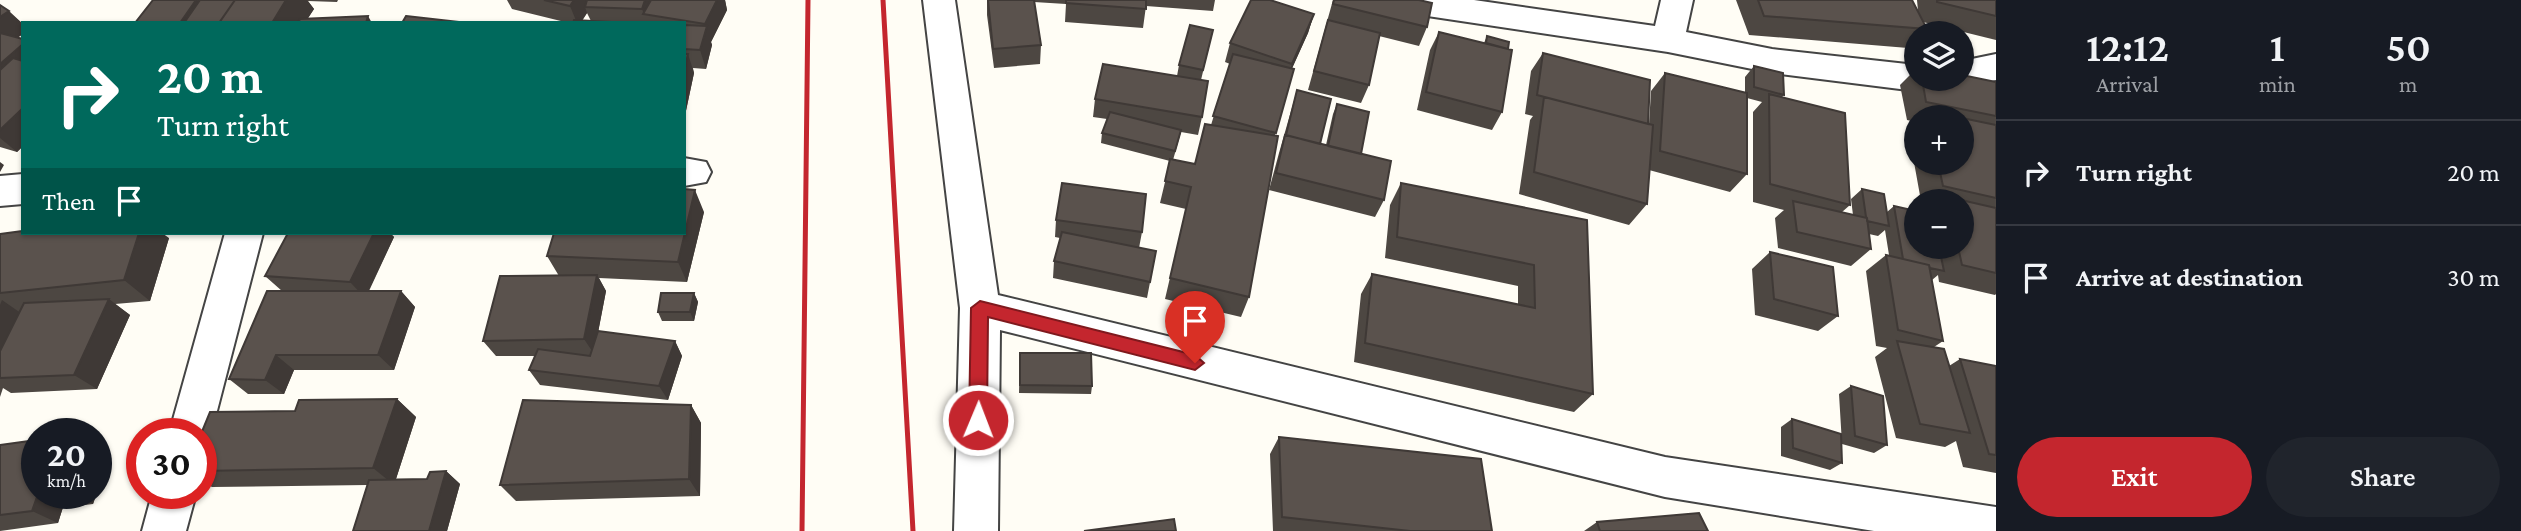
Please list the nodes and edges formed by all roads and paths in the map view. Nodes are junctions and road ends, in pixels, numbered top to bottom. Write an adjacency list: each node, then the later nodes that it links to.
1 (939, 0): 11 (street)
2 (1394, 0): 4 (street)
3 (1677, 0): 4 (street)
4 (1668, 40): 7 (street)
5 (1996, 67): 6 (street)
6 (1974, 72)
7 (1904, 77)
8 (21, 189): 9 (street)
9 (0, 191)
10 (243, 235): 12 (street)
11 (980, 308): 14 (street); 16 (street)
12 (194, 418)
13 (170, 509): 15 (street)
14 (1996, 529)
15 (164, 531)
16 (976, 531)

